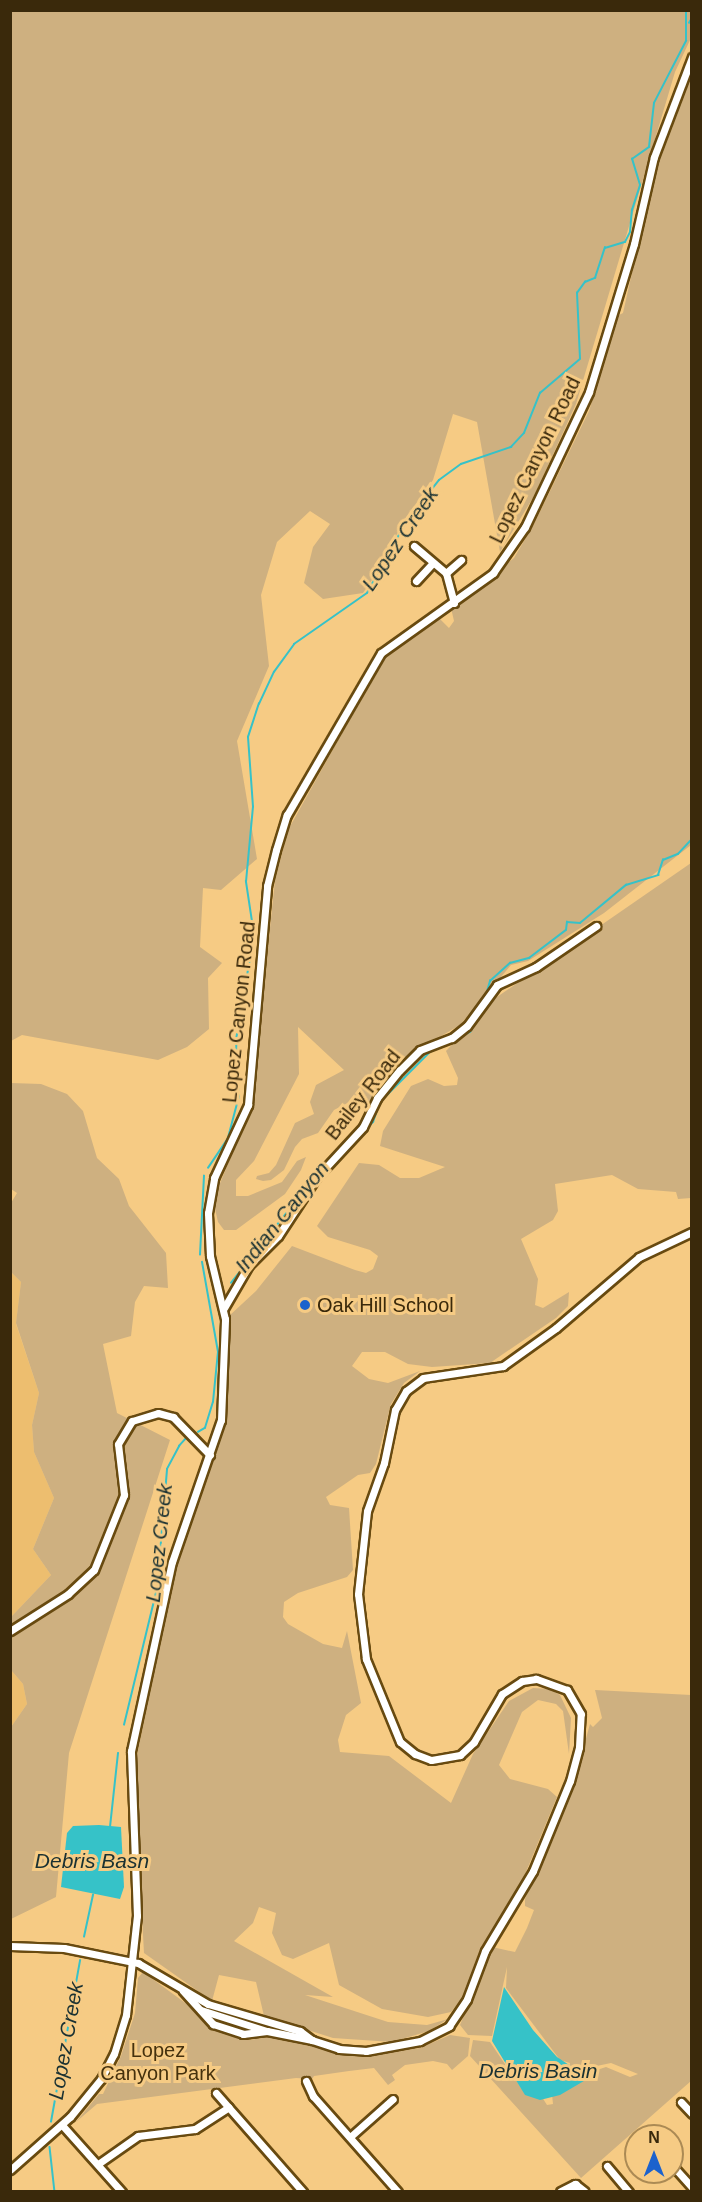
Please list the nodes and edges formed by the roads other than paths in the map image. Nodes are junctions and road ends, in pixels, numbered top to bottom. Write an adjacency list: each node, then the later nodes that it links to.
1 (692, 57): 7 (street, Lopez Canyon Road)
2 (414, 546): 4 (street)
3 (461, 560): 5 (street)
4 (432, 564): 5 (street); 6 (street)
5 (446, 573): 7 (street)
6 (416, 581)
7 (454, 603): 10 (street, Lopez Canyon Road)
8 (596, 926): 10 (street, Bailey Road)
9 (692, 1232): 18 (street)
10 (224, 1308): 11 (street, Lopez Canyon Road)
11 (210, 1455): 12 (street); 14 (street, Lopez Canyon Road)
12 (10, 1631)
13 (10, 1946): 14 (street)
14 (134, 1961): 15 (street); 25 (street, Lopez Canyon Road)
15 (183, 1991): 16 (street); 18 (street)
16 (201, 2010): 17 (street); 17 (street)
17 (267, 2031): 18 (street)
18 (312, 2040)
19 (306, 2081): 26 (street)
20 (216, 2093): 23 (street)
21 (393, 2099): 26 (street)
22 (681, 2102): 24 (street)
23 (229, 2107): 27 (street); 32 (street)
24 (692, 2114)
25 (62, 2125): 27 (street); 29 (street, Lopez Canyon Road)
26 (350, 2137): 33 (street)
27 (98, 2164): 31 (street)
28 (607, 2166): 35 (street)
29 (10, 2170)
30 (581, 2190): 34 (street)
31 (122, 2192)
32 (303, 2192)
33 (398, 2192)
34 (561, 2192)
35 (629, 2192)

